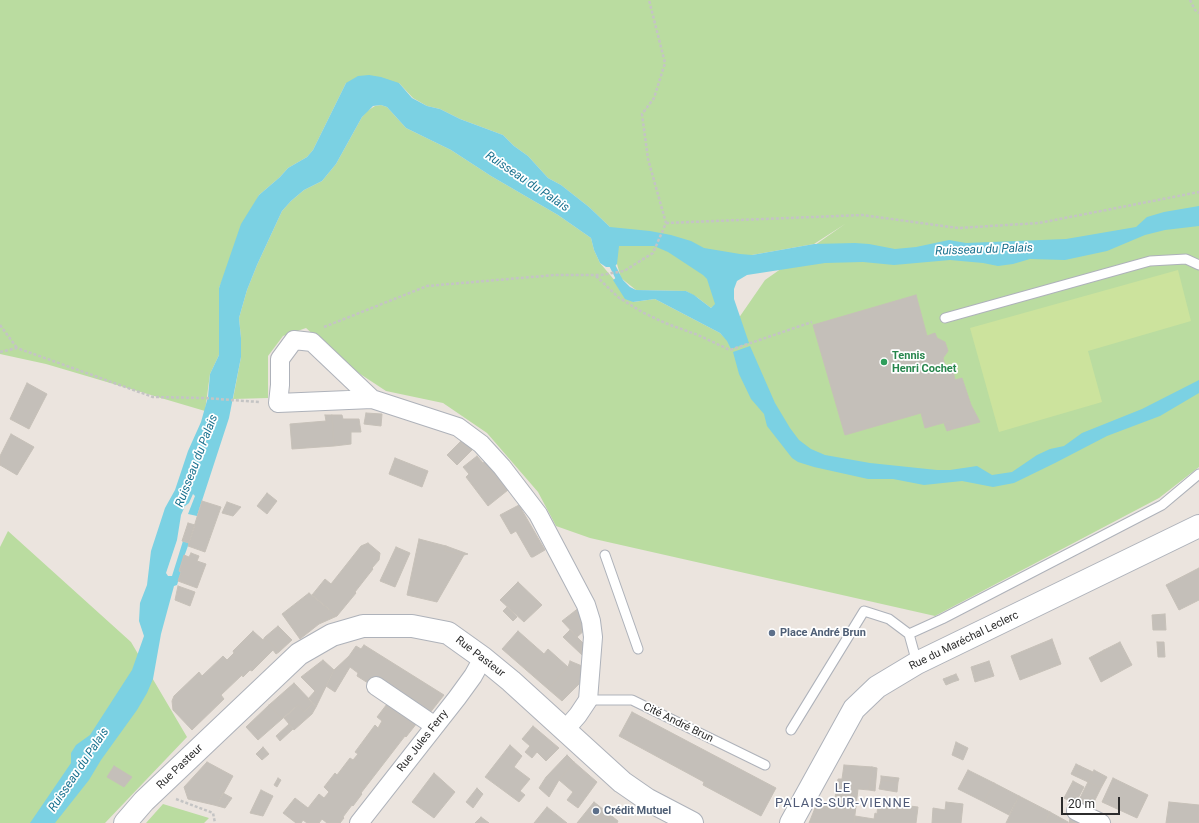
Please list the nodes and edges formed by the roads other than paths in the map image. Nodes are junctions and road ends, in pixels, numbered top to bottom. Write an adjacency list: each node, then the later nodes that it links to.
1 (1199, 265): 2 (lane)
2 (945, 318)
3 (372, 399): 3 (street); 12 (street)
4 (1199, 474): 7 (lane)
5 (1199, 526): 10 (main road, Rue du Maréchal Leclerc)
6 (605, 555): 8 (lane)
7 (909, 634): 10 (lane); 15 (lane)
8 (638, 649)
9 (483, 658): 13 (street, Rue Jules Ferry); 14 (main road, Rue Pasteur); 18 (main road, Rue Pasteur)
10 (917, 663): 21 (main road, Rue du Maréchal Leclerc)
11 (376, 686): 13 (street)
12 (588, 700): 14 (street); 16 (lane, Cité André Brun)
13 (435, 726): 19 (street, Rue Jules Ferry)
14 (565, 730): 20 (main road, Rue Pasteur)
15 (791, 730)
16 (765, 765)
17 (1076, 811): 22 (street)
18 (125, 823)
19 (359, 823)
20 (692, 823)
21 (791, 823)
22 (1101, 823)

